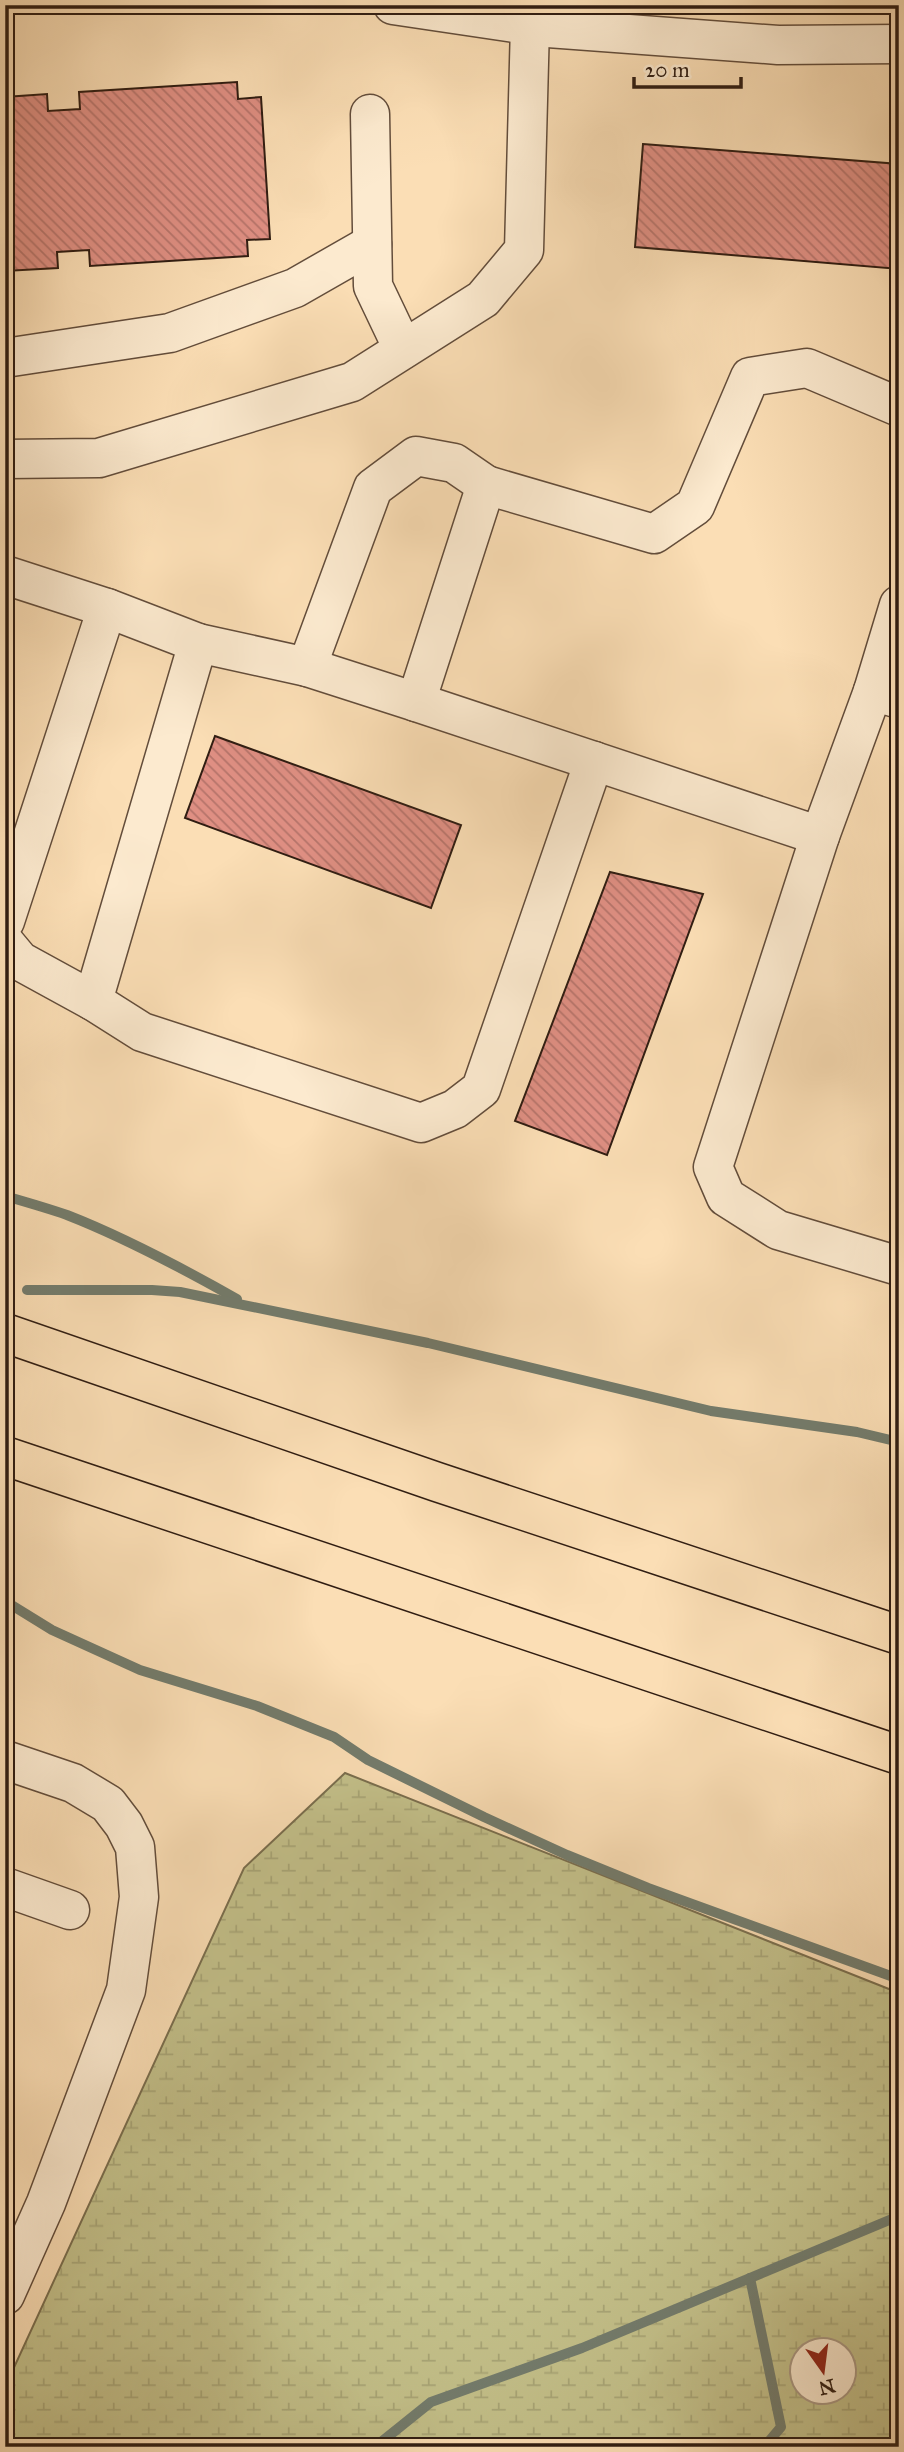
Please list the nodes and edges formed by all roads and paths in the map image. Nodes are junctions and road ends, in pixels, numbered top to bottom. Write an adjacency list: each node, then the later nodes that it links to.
1 (393, 5): 2 (street)
2 (530, 25): 3 (street); 6 (street)
3 (899, 44)
4 (370, 114): 5 (street)
5 (372, 244): 6 (street); 7 (street)
6 (403, 349): 9 (street)
7 (5, 358)
8 (899, 407): 10 (street)
9 (5, 459)
10 (486, 485): 15 (street); 17 (street)
11 (5, 575): 13 (street)
12 (899, 605): 16 (street)
13 (107, 608): 14 (street); 20 (street)
14 (198, 643): 15 (street); 22 (street)
15 (307, 667): 17 (street)
16 (886, 695): 19 (street)
17 (416, 702): 18 (street)
18 (594, 761): 19 (street); 22 (street)
19 (820, 836): 23 (street)
20 (5, 921)
21 (5, 943): 22 (street)
22 (93, 1001)
23 (899, 1266)
24 (5, 1333): 26 (highway)
25 (5, 1456): 27 (highway)
26 (899, 1635)
27 (899, 1755)
28 (6, 1763): 31 (street)
29 (5, 1887): 30 (street)
30 (70, 1910)
31 (5, 2295)

